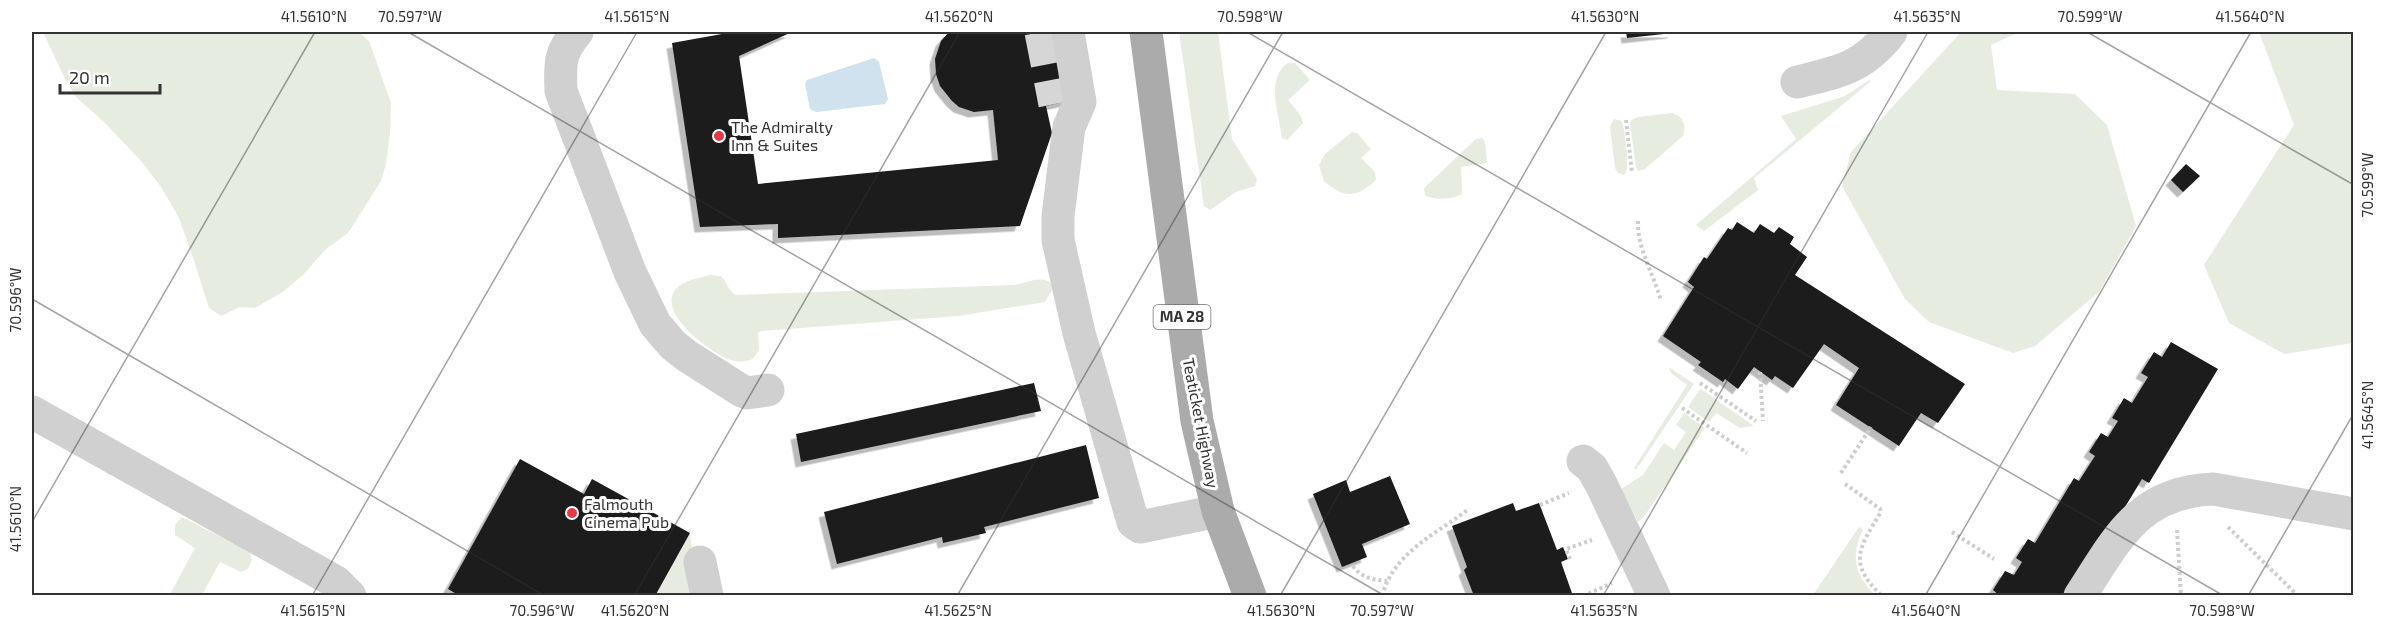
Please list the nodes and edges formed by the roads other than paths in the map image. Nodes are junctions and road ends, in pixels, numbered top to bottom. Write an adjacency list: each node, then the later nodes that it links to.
1 (577, 32): 6 (lane)
2 (1068, 32): 9 (lane)
3 (1146, 32): 9 (main road, Teaticket Highway / MA 28)
4 (1891, 32): 5 (lane)
5 (1797, 81)
6 (768, 390)
7 (32, 412): 12 (lane)
8 (1579, 476): 15 (lane)
9 (1218, 512): 14 (main road, Teaticket Highway / MA 28)
10 (2354, 514): 16 (lane)
11 (700, 562): 13 (lane)
12 (350, 596)
13 (707, 596)
14 (1250, 596)
15 (1654, 596)
16 (2080, 596)

